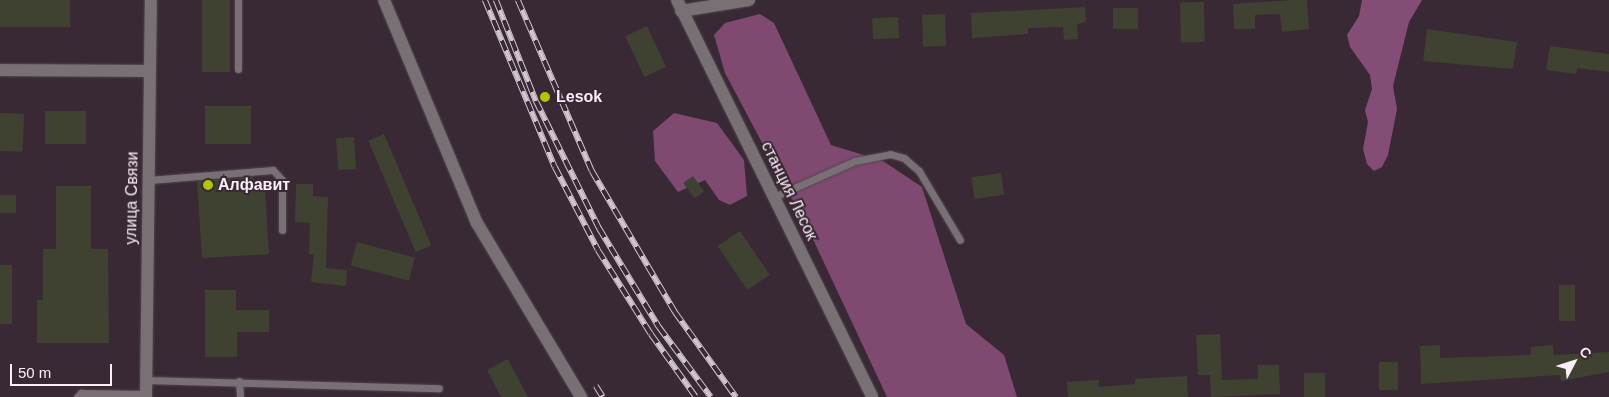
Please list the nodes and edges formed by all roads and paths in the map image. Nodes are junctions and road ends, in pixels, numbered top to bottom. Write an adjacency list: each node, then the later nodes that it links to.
1 (151, 0): 8 (street, улица Связи)
2 (238, 0): 7 (lane)
3 (384, 0): 19 (street)
4 (749, 0): 5 (street)
5 (679, 6): 10 (street, станция Лесок)
6 (0, 70): 8 (street)
7 (238, 70)
8 (150, 71): 9 (street, улица Связи)
9 (149, 180): 11 (lane); 13 (street, улица Связи)
10 (774, 197): 12 (lane); 20 (street, станция Лесок)
11 (282, 230)
12 (960, 240)
13 (146, 380): 14 (lane); 16 (street, улица Связи)
14 (239, 381): 15 (lane); 18 (lane)
15 (438, 388)
16 (146, 396): 17 (lane)
17 (78, 397)
18 (240, 397)
19 (581, 397)
20 (872, 397)

